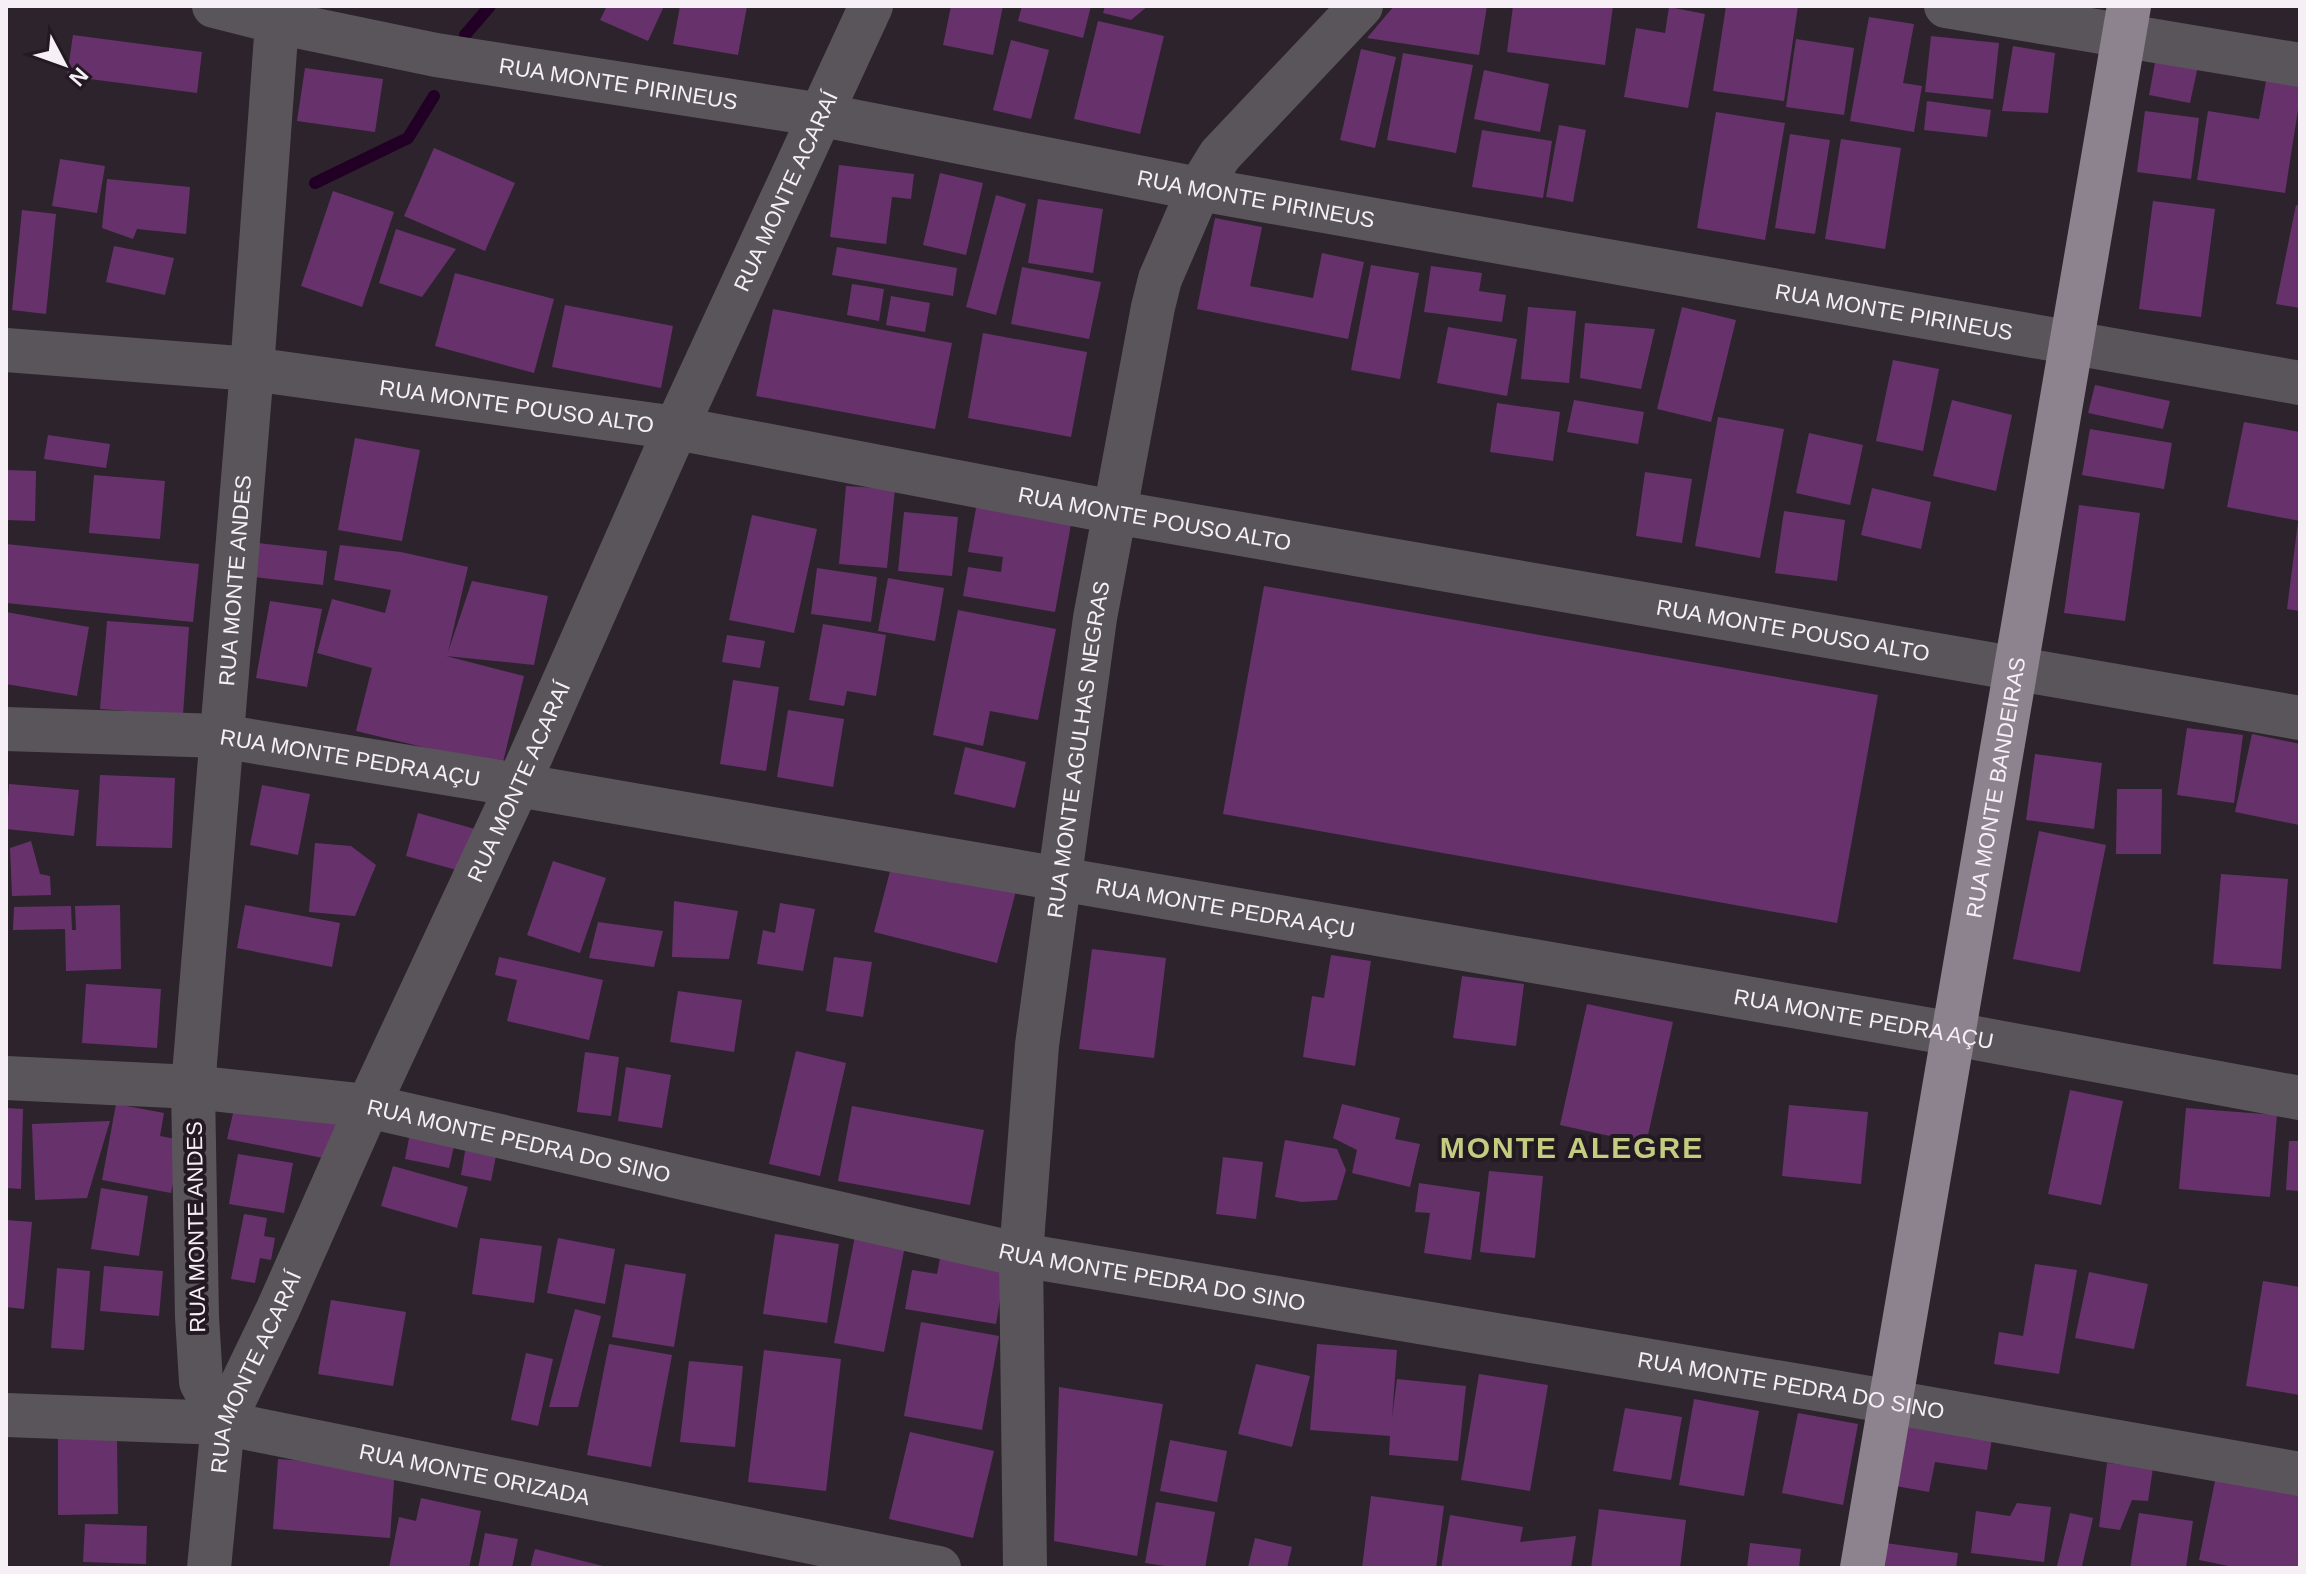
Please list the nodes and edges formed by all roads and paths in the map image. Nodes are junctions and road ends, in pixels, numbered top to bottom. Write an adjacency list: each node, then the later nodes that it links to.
1 (214, 6): 6 (street, RUA MONTE PIRINEUS)
2 (871, 6): 8 (street, RUA MONTE ACARAÍ)
3 (1361, 6): 9 (street, RUA MONTE AGULHAS NEGRAS)
4 (1946, 6): 5 (street)
5 (2126, 21): 7 (street); 10 (main road, RUA MONTE BANDEIRAS)
6 (277, 22): 8 (street, RUA MONTE PIRINEUS); 12 (street, RUA MONTE ANDES)
7 (2300, 65)
8 (822, 115): 9 (street, RUA MONTE PIRINEUS); 14 (street, RUA MONTE ACARAÍ)
9 (1199, 189): 10 (street, RUA MONTE PIRINEUS); 15 (street, RUA MONTE AGULHAS NEGRAS)
10 (2072, 343): 13 (street, RUA MONTE PIRINEUS); 16 (main road, RUA MONTE BANDEIRAS)
11 (6, 350): 12 (street, RUA MONTE POUSO ALTO)
12 (252, 369): 14 (street, RUA MONTE POUSO ALTO); 19 (street, RUA MONTE ANDES)
13 (2300, 383)
14 (676, 428): 15 (street, RUA MONTE POUSO ALTO); 20 (street, RUA MONTE ACARAÍ)
15 (1114, 512): 16 (street, RUA MONTE POUSO ALTO); 21 (street, RUA MONTE AGULHAS NEGRAS)
16 (2016, 669): 17 (street, RUA MONTE POUSO ALTO); 22 (main road, RUA MONTE BANDEIRAS)
17 (2300, 718)
18 (6, 729): 19 (street, RUA MONTE PEDRA AÇU)
19 (220, 736): 20 (street, RUA MONTE PEDRA AÇU); 24 (street, RUA MONTE ANDES)
20 (518, 785): 21 (street, RUA MONTE PEDRA AÇU); 26 (street, RUA MONTE ACARAÍ)
21 (1060, 879): 22 (street, RUA MONTE PEDRA AÇU); 27 (street, RUA MONTE AGULHAS NEGRAS)
22 (1954, 1034): 25 (street, RUA MONTE PEDRA AÇU); 28 (main road, RUA MONTE BANDEIRAS)
23 (6, 1078): 24 (street, RUA MONTE PEDRA DO SINO)
24 (193, 1087): 26 (street, RUA MONTE PEDRA DO SINO); 30 (street, RUA MONTE ANDES)
25 (2300, 1098)
26 (368, 1106): 27 (street, RUA MONTE PEDRA DO SINO); 30 (street, RUA MONTE ACARAÍ)
27 (1021, 1255): 28 (street, RUA MONTE PEDRA DO SINO); 34 (street, RUA MONTE AGULHAS NEGRAS)
28 (1891, 1403): 31 (street, RUA MONTE PEDRA DO SINO); 35 (main road, RUA MONTE BANDEIRAS)
29 (6, 1415): 30 (street, RUA MONTE ORIZADA)
30 (223, 1423): 32 (street, RUA MONTE ACARAÍ); 33 (street, RUA MONTE ORIZADA)
31 (2300, 1474)
32 (209, 1568)
33 (939, 1568)
34 (1025, 1568)
35 (1862, 1568)

